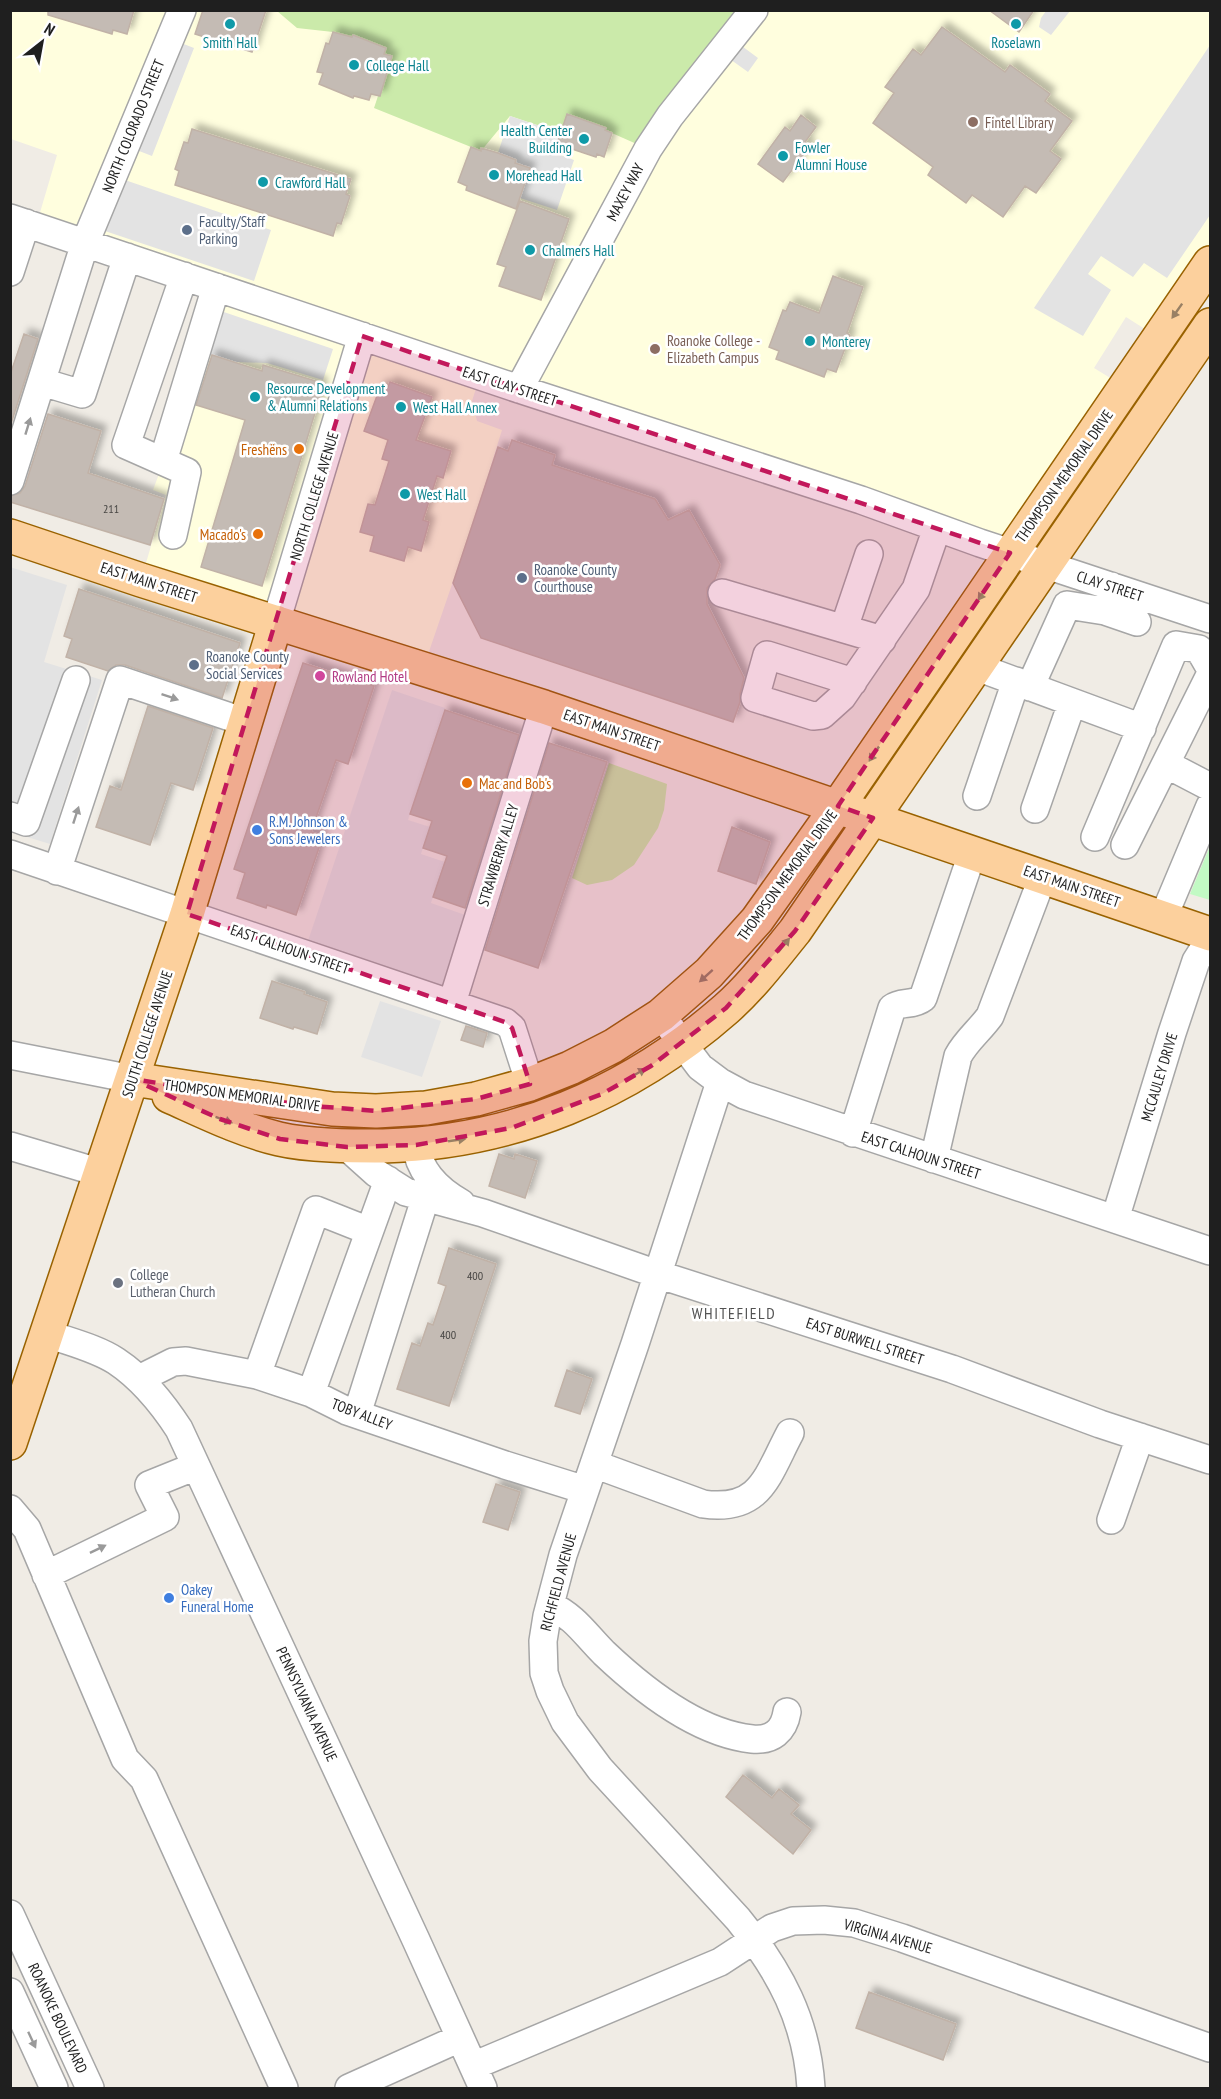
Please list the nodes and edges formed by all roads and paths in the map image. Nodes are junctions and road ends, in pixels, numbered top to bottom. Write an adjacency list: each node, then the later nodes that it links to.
1 (182, 10): 4 (street, NORTH COLORADO STREET)
2 (754, 10): 13 (street, MAXEY WAY)
3 (18, 220): 4 (street, EAST CLAY STREET); 7 (street)
4 (85, 243): 5 (street, EAST CLAY STREET); 12 (street, NORTH COLORADO STREET)
5 (128, 257): 8 (street, EAST CLAY STREET); 12 (street)
6 (1210, 263): 19 (main road, THOMPSON MEMORIAL DRIVE, one-way to 19)
7 (10, 272)
8 (184, 276): 9 (street, EAST CLAY STREET); 14 (street)
9 (216, 287): 11 (street, EAST CLAY STREET); 14 (street)
10 (1210, 325): 21 (main road, THOMPSON MEMORIAL DRIVE)
11 (362, 336): 13 (street, EAST CLAY STREET); 25 (street, NORTH COLLEGE AVENUE)
12 (42, 382): 15 (street, NORTH COLORADO STREET, one-way to 12)
13 (519, 389): 16 (street, EAST CLAY STREET)
14 (163, 461): 17 (street)
15 (10, 482)
16 (937, 528): 19 (street, EAST CLAY STREET); 28 (street)
17 (173, 535)
18 (10, 536): 25 (main road, EAST MAIN STREET)
19 (1010, 553): 21 (street, CLAY STREET); 42 (main road, THOMPSON MEMORIAL DRIVE, one-way to 42)
20 (869, 554): 27 (street)
21 (1046, 565): 23 (street, CLAY STREET); 30 (main road, THOMPSON MEMORIAL DRIVE)
22 (722, 593): 27 (street)
23 (1108, 599): 24 (street, CLAY STREET); 26 (street); 34 (street)
24 (1210, 620): 29 (street)
25 (276, 622): 36 (main road, EAST MAIN STREET); 37 (main road, SOUTH COLLEGE AVENUE)
26 (1137, 622)
27 (844, 628): 28 (street)
28 (882, 640): 33 (street)
29 (1205, 658): 38 (street)
30 (977, 667): 34 (street); 45 (main road, THOMPSON MEMORIAL DRIVE)
31 (1210, 675): 39 (street)
32 (76, 680): 46 (street)
33 (853, 682)
34 (1023, 684): 35 (street); 41 (street)
35 (1072, 703): 38 (street); 44 (street)
36 (543, 707): 42 (main road, EAST MAIN STREET); 57 (street, STRAWBERRY ALLEY)
37 (245, 722): 51 (street, one-way to 37); 53 (main road, SOUTH COLLEGE AVENUE)
38 (1142, 728): 47 (street)
39 (1166, 764): 40 (street); 48 (street)
40 (1210, 787)
41 (976, 796)
42 (838, 806): 45 (main road, EAST MAIN STREET); 58 (main road, THOMPSON MEMORIAL DRIVE, one-way to 58)
43 (1210, 806): 54 (street)
44 (1035, 809)
45 (873, 818): 49 (main road, EAST MAIN STREET); 59 (main road, THOMPSON MEMORIAL DRIVE, one-way to 45)
46 (11, 820)
47 (1095, 837)
48 (1125, 845)
49 (973, 851): 52 (main road, EAST MAIN STREET); 64 (street)
50 (10, 854): 51 (street, EAST CALHOUN STREET)
51 (57, 871): 53 (street, EAST CALHOUN STREET)
52 (1043, 876): 54 (main road, EAST MAIN STREET); 68 (street)
53 (187, 914): 57 (street, EAST CALHOUN STREET); 61 (main road, SOUTH COLLEGE AVENUE)
54 (1163, 918): 55 (main road, EAST MAIN STREET)
55 (1210, 934)
56 (1210, 939): 73 (street, MCCAULEY DRIVE)
57 (452, 1003): 63 (street, EAST CALHOUN STREET)
58 (661, 1015): 59 (street, EAST CALHOUN STREET); 63 (main road, THOMPSON MEMORIAL DRIVE)
59 (682, 1044): 62 (street, EAST CALHOUN STREET); 65 (main road, THOMPSON MEMORIAL DRIVE, one-way to 59)
60 (10, 1055): 61 (street)
61 (132, 1079): 63 (main road, THOMPSON MEMORIAL DRIVE); 67 (main road, THOMPSON MEMORIAL DRIVE, one-way to 67); 69 (main road, SOUTH COLLEGE AVENUE)
62 (720, 1082): 64 (street, EAST CALHOUN STREET); 76 (street, RICHFIELD AVENUE)
63 (530, 1084)
64 (853, 1132): 68 (street, EAST CALHOUN STREET)
65 (416, 1145): 67 (main road, THOMPSON MEMORIAL DRIVE); 72 (street, EAST BURWELL STREET)
66 (10, 1146): 69 (street)
67 (347, 1147): 70 (street, EAST BURWELL STREET)
68 (934, 1159): 73 (street, EAST CALHOUN STREET)
69 (101, 1173): 77 (main road, SOUTH COLLEGE AVENUE)
70 (388, 1180): 71 (street, EAST BURWELL STREET); 74 (street)
71 (425, 1199): 72 (street, EAST BURWELL STREET); 82 (street)
72 (483, 1214): 76 (street, EAST BURWELL STREET)
73 (1115, 1219): 75 (street, EAST CALHOUN STREET)
74 (369, 1231): 78 (street); 80 (street)
75 (1210, 1251)
76 (657, 1274): 84 (street, EAST BURWELL STREET); 87 (street, RICHFIELD AVENUE)
77 (48, 1334): 79 (street, PENNSYLVANIA AVENUE); 81 (main road, SOUTH COLLEGE AVENUE)
78 (258, 1375): 79 (street, TOBY ALLEY); 80 (street, TOBY ALLEY)
79 (139, 1379): 88 (street, PENNSYLVANIA AVENUE)
80 (311, 1393): 82 (street, TOBY ALLEY)
81 (18, 1399): 85 (main road, SOUTH COLLEGE AVENUE)
82 (357, 1414): 89 (street, TOBY ALLEY)
83 (790, 1433): 87 (street)
84 (1140, 1437): 86 (street, EAST BURWELL STREET); 91 (street)
85 (10, 1443)
86 (1210, 1460)
87 (594, 1464): 89 (street, RICHFIELD AVENUE)
88 (196, 1466): 92 (street, one-way to 88); 99 (street, PENNSYLVANIA AVENUE)
89 (585, 1490): 93 (street, RICHFIELD AVENUE)
90 (10, 1509): 92 (street)
91 (1111, 1520)
92 (46, 1575): 104 (street)
93 (550, 1605): 94 (street); 96 (street, RICHFIELD AVENUE)
94 (787, 1712)
95 (10, 1914): 98 (street, ROANOKE BOULEVARD)
96 (754, 1938): 100 (street, VIRGINIA AVENUE); 101 (street, VIRGINIA AVENUE); 106 (street, RICHFIELD AVENUE)
97 (14, 2005): 98 (street); 102 (street, one-way to 102)
98 (56, 2012): 103 (street, ROANOKE BOULEVARD)
99 (460, 2038): 101 (street, PENNSYLVANIA AVENUE); 105 (street)
100 (1210, 2048)
101 (478, 2077)
102 (54, 2088)
103 (90, 2088)
104 (284, 2088)
105 (349, 2088)
106 (811, 2088)

